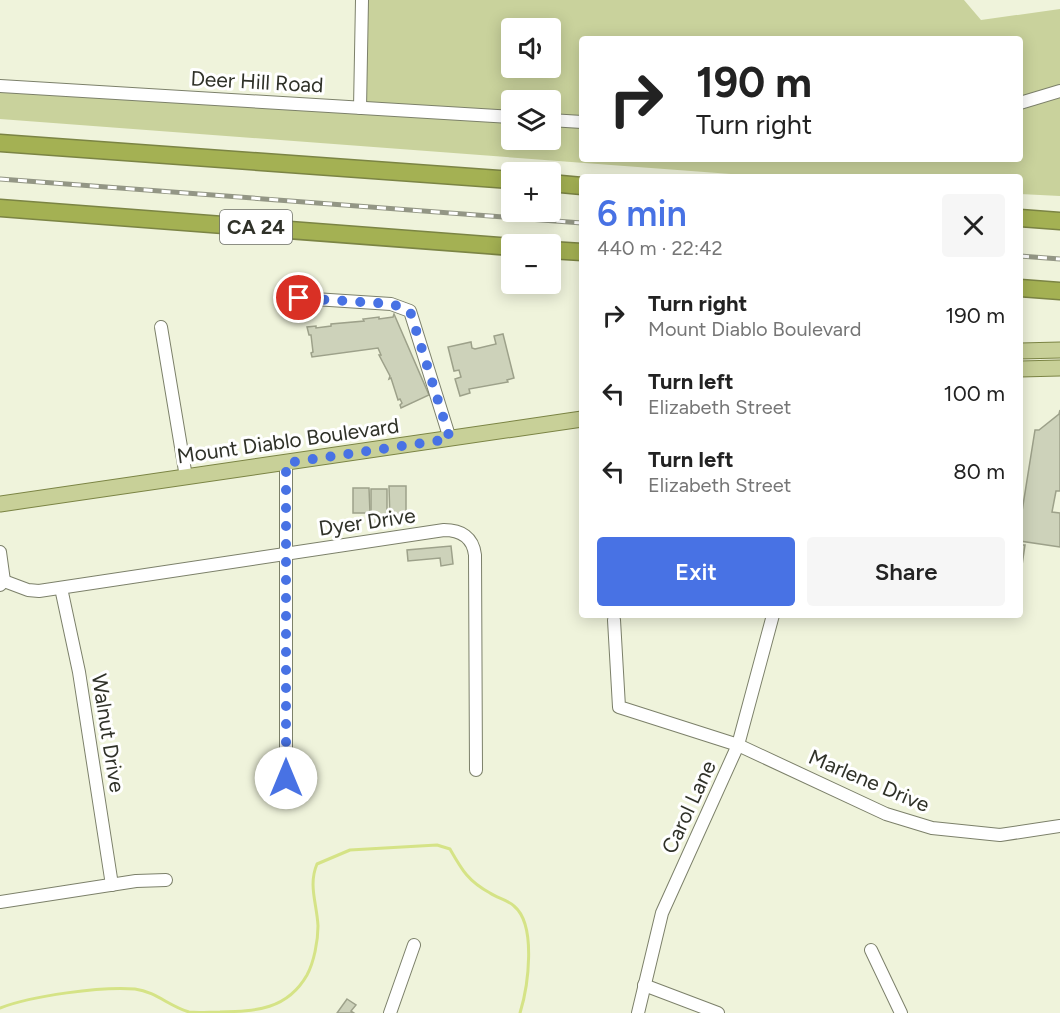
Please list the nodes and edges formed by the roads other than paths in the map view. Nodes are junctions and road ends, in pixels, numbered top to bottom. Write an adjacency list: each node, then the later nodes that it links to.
1 (362, 0): 5 (street)
2 (0, 86): 5 (street, Deer Hill Road)
3 (1060, 91): 4 (street)
4 (1023, 103)
5 (360, 108): 6 (street, Deer Hill Road)
6 (501, 116)
7 (561, 121): 8 (street)
8 (579, 122)
9 (0, 143): 10 (highway)
10 (501, 179)
11 (561, 184): 12 (highway)
12 (579, 186)
13 (0, 208): 16 (highway, CA 24)
14 (1023, 218): 15 (highway)
15 (1060, 220)
16 (501, 246)
17 (561, 251): 18 (highway)
18 (579, 252)
19 (1023, 288): 20 (highway)
20 (1058, 291)
21 (299, 298): 28 (street)
22 (161, 327): 30 (street)
23 (1060, 350): 24 (main road)
24 (1023, 351)
25 (1060, 368): 26 (main road)
26 (1023, 369)
27 (579, 419): 28 (main road, Mount Diablo Boulevard)
28 (450, 439): 29 (main road, Mount Diablo Boulevard)
29 (286, 463): 30 (main road, Mount Diablo Boulevard); 33 (street)
30 (186, 477): 31 (main road, Mount Diablo Boulevard)
31 (0, 504)
32 (0, 552): 34 (street)
33 (286, 554): 35 (street, Dyer Drive); 39 (street, Dyer Drive); 40 (street)
34 (2, 583): 35 (street, Dyer Drive)
35 (61, 588): 43 (street, Walnut Drive)
36 (772, 618): 38 (street, Carol Lane)
37 (614, 620): 38 (street, Marlene Drive)
38 (738, 745): 41 (street, Marlene Drive); 47 (street, Carol Lane)
39 (476, 770)
40 (286, 778)
41 (1060, 826)
42 (166, 880): 43 (street)
43 (112, 885): 44 (street)
44 (0, 902)
45 (414, 945): 48 (street)
46 (871, 950): 51 (street)
47 (644, 985): 49 (street, Carol Lane); 50 (street)
48 (390, 1013)
49 (638, 1013)
50 (718, 1013)
51 (901, 1013)

